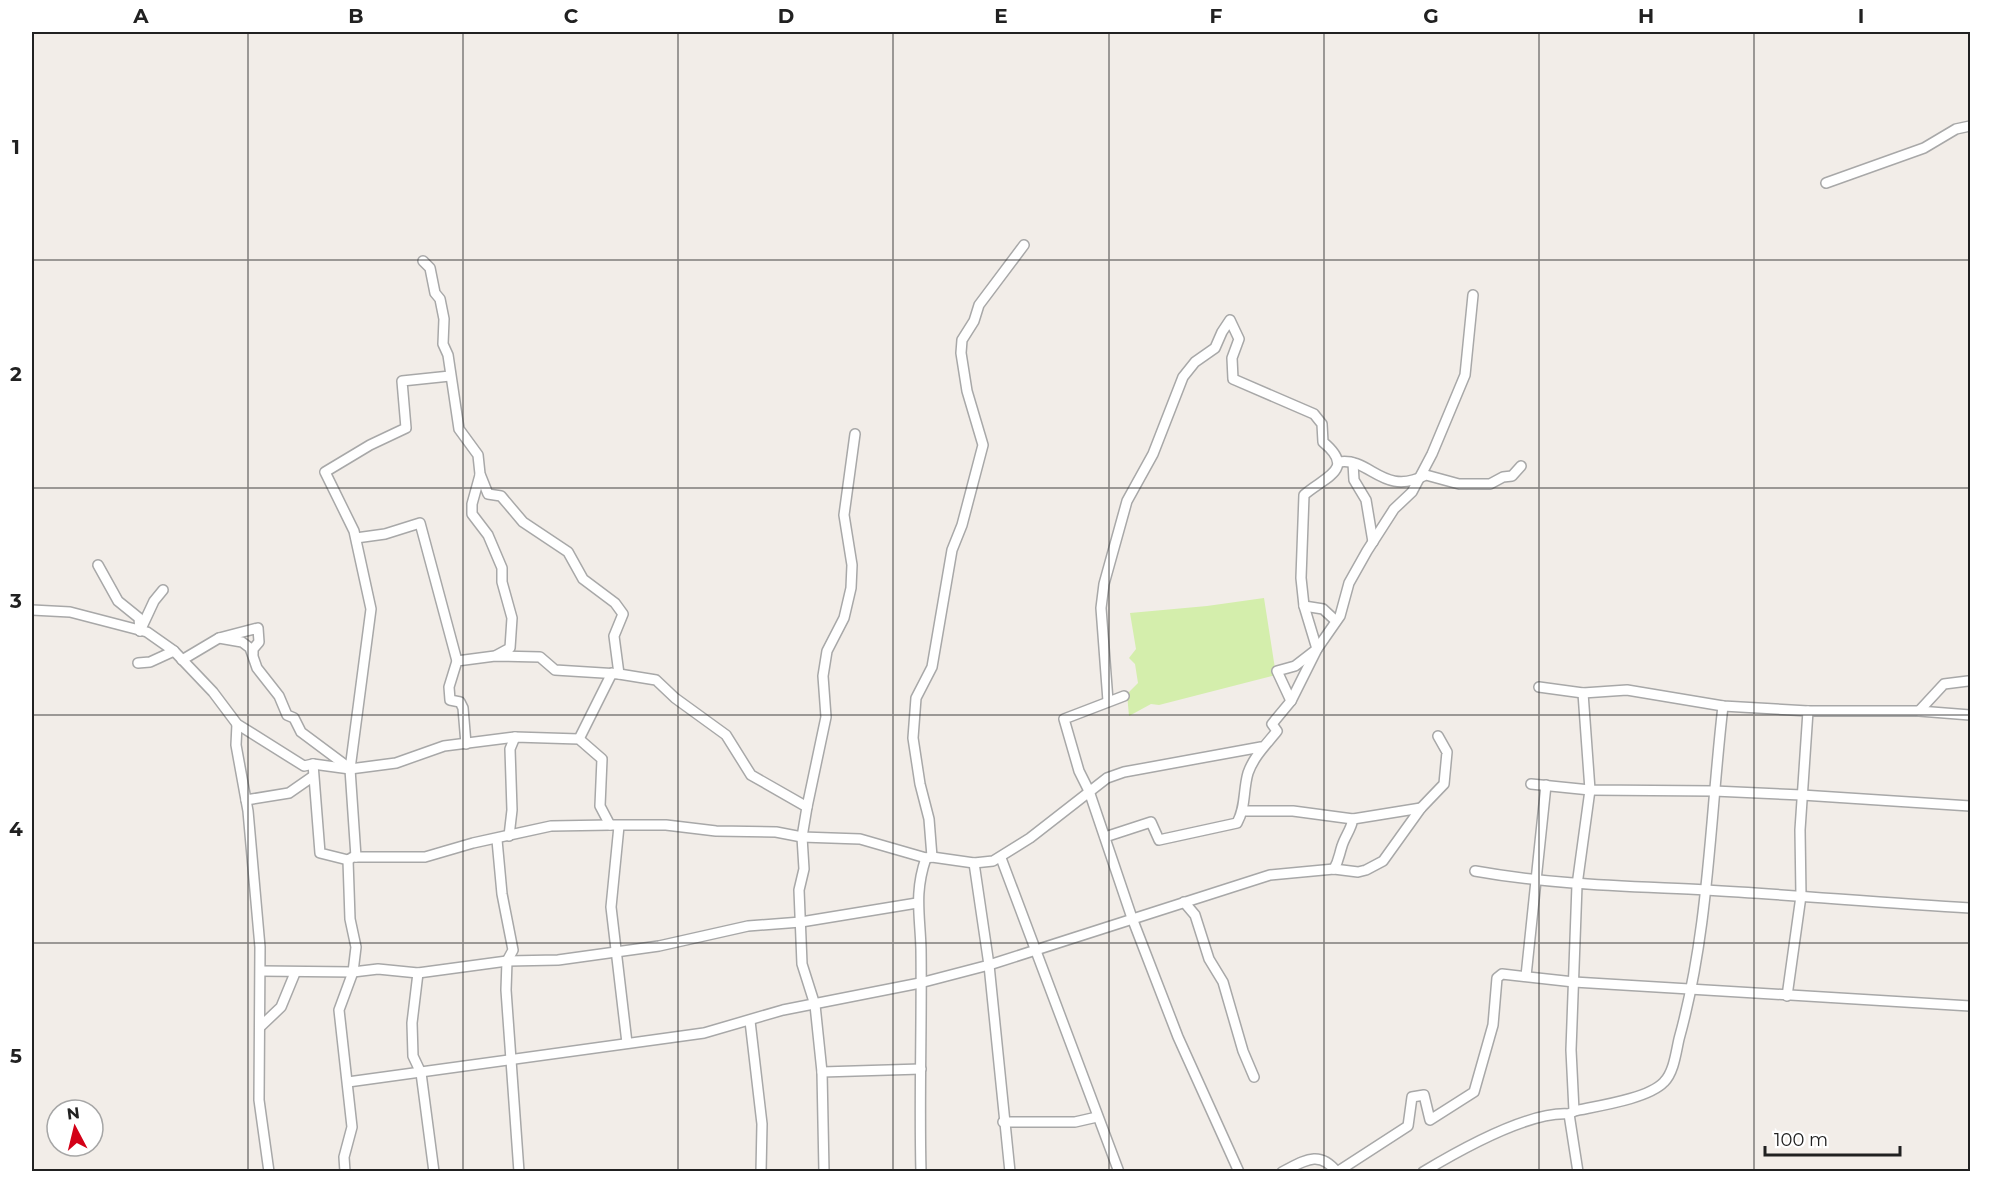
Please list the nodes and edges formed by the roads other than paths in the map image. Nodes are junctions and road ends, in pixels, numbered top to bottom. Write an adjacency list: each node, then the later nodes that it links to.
1 (1971, 126): 2 (street)
2 (1826, 183)
3 (1024, 245): 66 (street)
4 (423, 261): 6 (street)
5 (1473, 295): 12 (street)
6 (450, 376): 11 (street); 13 (street)
7 (855, 434): 56 (street)
8 (1338, 462): 9 (street); 17 (street); 34 (street)
9 (1353, 463): 12 (street); 14 (street)
10 (1521, 466): 12 (street)
11 (480, 474): 25 (street); 29 (street)
12 (1416, 480): 14 (street)
13 (356, 538): 27 (street); 47 (street)
14 (1373, 542): 19 (street)
15 (98, 566): 20 (street)
16 (164, 590): 20 (street)
17 (1304, 606): 19 (street); 22 (street)
18 (32, 610): 20 (street)
19 (1336, 621): 22 (street)
20 (140, 631): 23 (street)
21 (219, 638): 24 (street); 24 (street); 26 (street)
22 (1317, 649): 35 (street); 35 (street)
23 (174, 651): 26 (street); 28 (street)
24 (253, 656): 47 (street)
25 (495, 656): 27 (street); 29 (street)
26 (182, 660): 40 (street)
27 (457, 661): 44 (street)
28 (138, 663)
29 (615, 673): 43 (street); 56 (street)
30 (1968, 681): 38 (street)
31 (1539, 687): 32 (street)
32 (1583, 693): 36 (street); 51 (street)
33 (1124, 696): 34 (street)
34 (1108, 701): 53 (street)
35 (1291, 701): 45 (street)
36 (1724, 706): 37 (street); 52 (street)
37 (1808, 711): 38 (street); 54 (street)
38 (1919, 711): 39 (street)
39 (1971, 715)
40 (237, 724): 46 (street); 55 (street)
41 (515, 736): 43 (street); 44 (street); 62 (street)
42 (1438, 736): 58 (street)
43 (579, 739): 61 (street)
44 (466, 744): 47 (street)
45 (1261, 747): 53 (street); 59 (street)
46 (313, 764): 47 (street); 48 (street)
47 (350, 768): 68 (street)
48 (312, 777): 55 (street); 68 (street)
49 (1531, 784): 50 (street)
50 (1546, 785): 51 (street); 72 (street)
51 (1590, 789): 52 (street); 73 (street)
52 (1714, 790): 54 (street); 74 (street)
53 (1089, 791): 64 (street); 67 (street)
54 (1802, 795): 57 (street); 75 (street)
55 (246, 800): 85 (street)
56 (807, 807): 63 (street)
57 (1971, 807)
58 (1421, 808): 60 (street); 70 (street)
59 (1243, 811): 60 (street); 64 (street)
60 (1353, 819): 70 (street)
61 (615, 825): 62 (street); 63 (street); 82 (street)
62 (508, 836): 65 (street)
63 (802, 837): 66 (street); 80 (street)
64 (1105, 837): 79 (street)
65 (498, 840): 68 (street); 83 (street)
66 (929, 858): 69 (street); 77 (street)
67 (1001, 858): 69 (street); 81 (street)
68 (352, 859): 86 (street)
69 (974, 863): 84 (street)
70 (1334, 869): 76 (street)
71 (1475, 871): 72 (street)
72 (1536, 882): 73 (street); 89 (street)
73 (1577, 885): 74 (street); 90 (street)
74 (1706, 890): 75 (street); 92 (street)
75 (1801, 896): 78 (street); 93 (street)
76 (1184, 902): 79 (street); 103 (street)
77 (917, 903): 80 (street); 91 (street)
78 (1971, 908)
79 (1132, 918): 81 (street); 117 (street)
80 (801, 922): 82 (street); 94 (street)
81 (1036, 949): 84 (street); 106 (street)
82 (615, 952): 83 (street); 98 (street)
83 (507, 961): 87 (street); 99 (street)
84 (989, 965): 91 (street); 107 (street)
85 (261, 971): 88 (street); 97 (street)
86 (353, 972): 87 (street); 88 (street); 104 (street)
87 (418, 972): 101 (street)
88 (295, 973): 97 (street)
89 (1526, 976): 90 (street); 119 (street)
90 (1574, 982): 92 (street); 105 (street)
91 (920, 983): 94 (street); 100 (street)
92 (1693, 990): 93 (street); 105 (street)
93 (1787, 996): 95 (street)
94 (815, 1005): 96 (street); 102 (street)
95 (1971, 1006)
96 (750, 1021): 98 (street); 112 (street)
97 (260, 1027): 108 (street)
98 (627, 1043): 99 (street)
99 (512, 1061): 101 (street); 111 (street)
100 (921, 1069): 102 (street); 114 (street)
101 (422, 1072): 104 (street); 110 (street)
102 (822, 1072): 113 (street)
103 (1254, 1077)
104 (348, 1082): 109 (street)
105 (1571, 1113): 120 (street); 121 (street)
106 (1097, 1117): 107 (street); 116 (street)
107 (1003, 1122): 115 (street)
108 (268, 1172)
109 (345, 1172)
110 (434, 1172)
111 (519, 1172)
112 (761, 1172)
113 (824, 1172)
114 (921, 1172)
115 (1010, 1172)
116 (1119, 1172)
117 (1239, 1172)
118 (1282, 1172): 119 (street)
119 (1337, 1172)
120 (1423, 1172)
121 (1578, 1172)

